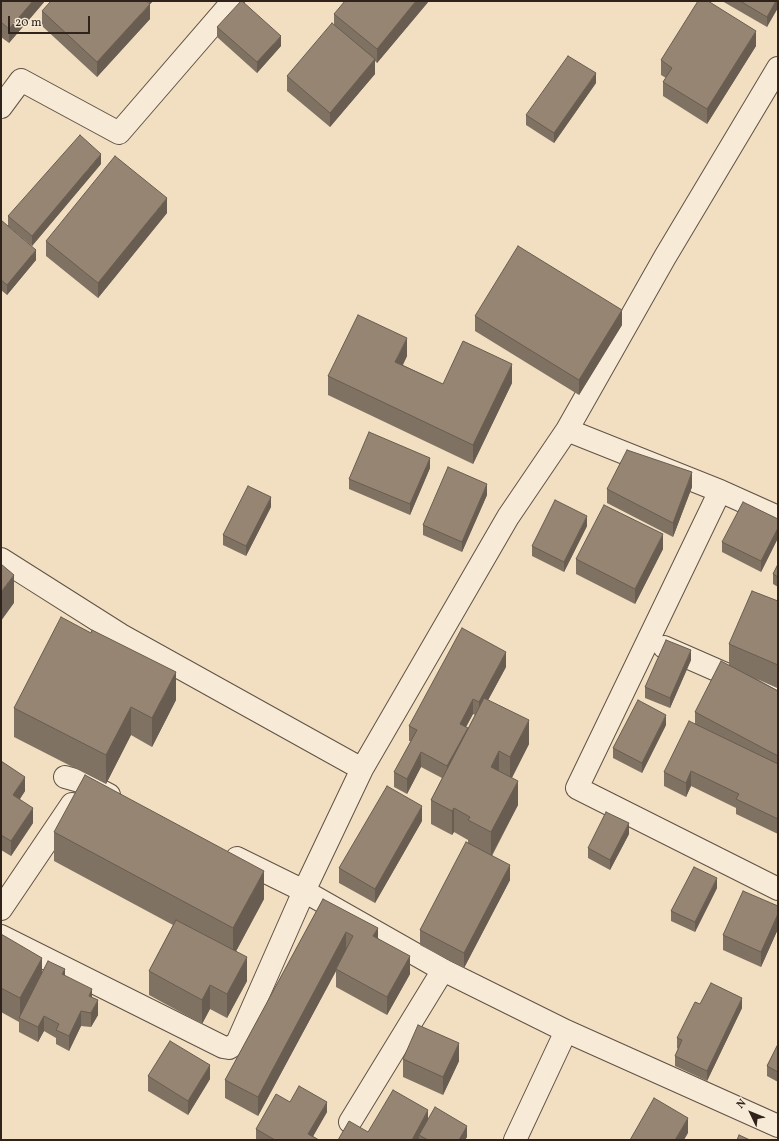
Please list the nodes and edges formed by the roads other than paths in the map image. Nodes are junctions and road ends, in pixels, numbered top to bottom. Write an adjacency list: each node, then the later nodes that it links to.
1 (233, 1): 3 (street)
2 (775, 81): 4 (street)
3 (1, 107)
4 (567, 430): 5 (street); 10 (street)
5 (720, 490): 6 (street); 8 (street)
6 (778, 517)
7 (1, 559): 10 (street)
8 (649, 640): 9 (street); 15 (street)
9 (778, 697)
10 (362, 769): 16 (street)
11 (65, 777): 12 (street)
12 (86, 783): 13 (street); 17 (street)
13 (128, 804)
14 (220, 849): 16 (street)
15 (778, 889)
16 (304, 891): 18 (street); 19 (street)
17 (1, 909)
18 (1, 936)
19 (443, 970): 20 (street); 21 (street)
20 (566, 1031): 22 (street); 23 (street)
21 (350, 1122)
22 (778, 1126)
23 (515, 1140)

